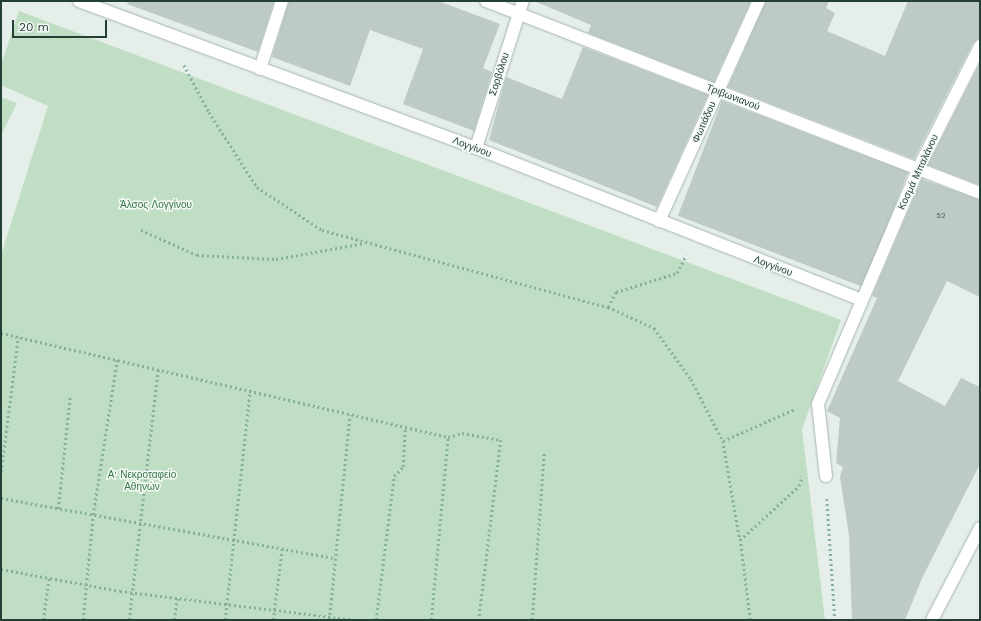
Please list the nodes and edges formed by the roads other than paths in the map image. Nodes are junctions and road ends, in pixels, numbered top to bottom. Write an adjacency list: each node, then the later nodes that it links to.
1 (79, 1): 8 (street, Λογγίνου)
2 (282, 1): 8 (street)
3 (486, 1): 6 (street, Τριβωνιανού)
4 (523, 1): 6 (street, Σορβόλου)
5 (759, 1): 9 (street, Φωτιάδου)
6 (519, 14): 9 (street, Τριβωνιανού); 10 (street, Σορβόλου)
7 (980, 46): 11 (street, Κοσμά Μπαλάνου)
8 (260, 69): 10 (street, Λογγίνου)
9 (718, 91): 11 (street, Τριβωνιανού); 13 (street, Φωτιάδου)
10 (476, 148): 13 (street, Λογγίνου)
11 (918, 169): 12 (street, Τριβωνιανού); 14 (street, Κοσμά Μπαλάνου)
12 (980, 193)
13 (659, 221): 14 (street, Λογγίνου)
14 (861, 300): 15 (street, Κοσμά Μπαλάνου)
15 (826, 476)
16 (980, 528): 17 (street)
17 (932, 620)

